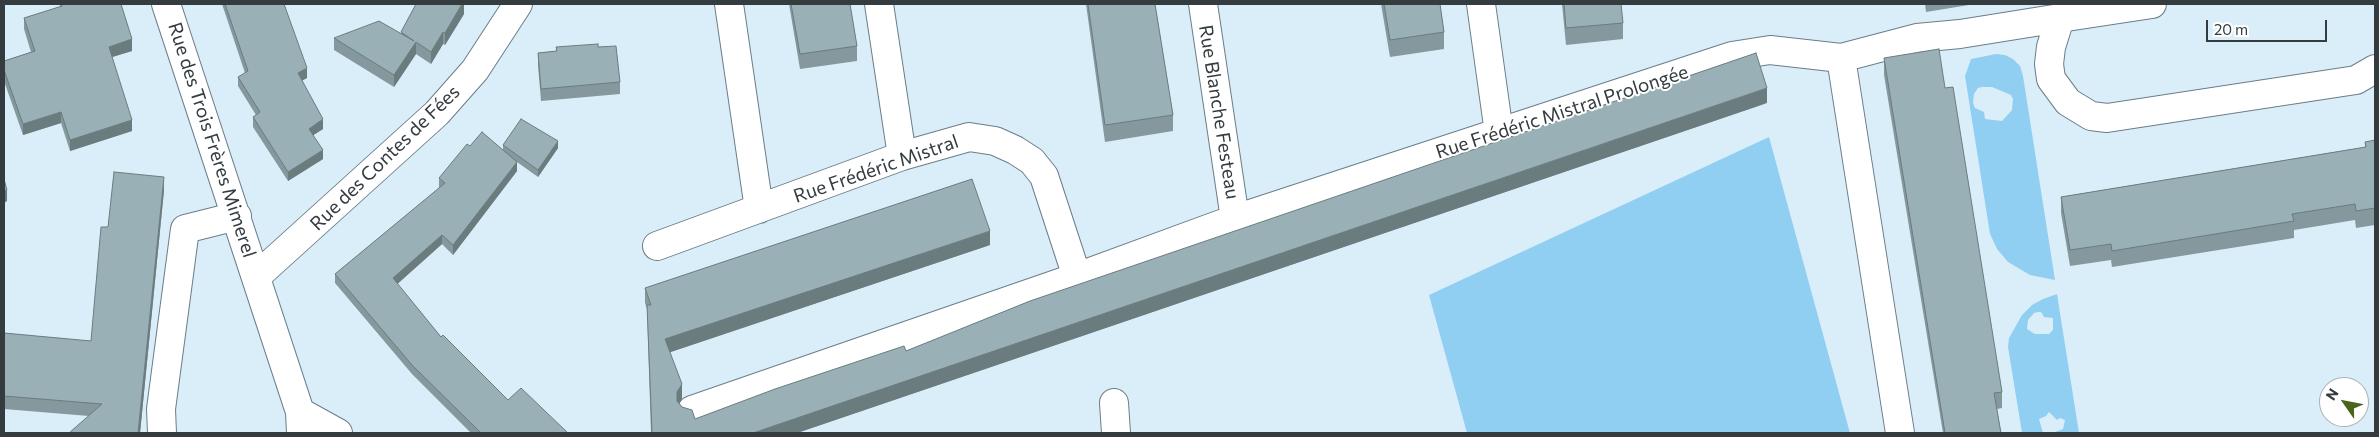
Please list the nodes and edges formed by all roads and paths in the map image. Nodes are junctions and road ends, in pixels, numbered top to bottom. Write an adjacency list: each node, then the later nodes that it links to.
1 (166, 4): 14 (street, Rue des Trois Frères Mimerel)
2 (518, 4): 17 (street, Rue des Contes de Fées)
3 (730, 4): 13 (street)
4 (879, 4): 12 (street)
5 (1202, 4): 15 (street, Rue Blanche Festeau)
6 (1482, 4): 11 (street)
7 (2152, 4): 8 (street, Rue Frédéric Mistral Prolongée)
8 (2060, 18): 9 (street, Rue Frédéric Mistral Prolongée); 10 (street)
9 (1841, 58): 11 (street, Rue Frédéric Mistral Prolongée); 26 (street)
10 (2375, 69)
11 (1499, 133): 15 (street, Rue Frédéric Mistral Prolongée)
12 (902, 156): 13 (street, Rue Frédéric Mistral); 18 (street, Rue Frédéric Mistral)
13 (759, 209): 16 (street, Rue Frédéric Mistral)
14 (237, 216): 17 (street, Rue des Trois Frères Mimerel); 22 (street)
15 (1235, 219): 18 (street, Rue Frédéric Mistral Prolongée)
16 (657, 246)
17 (257, 276): 21 (street, Rue des Trois Frères Mimerel)
18 (1077, 277): 20 (street, Rue Frédéric Mistral Prolongée)
19 (1114, 403): 25 (street)
20 (692, 410)
21 (301, 422): 23 (street); 24 (street)
22 (162, 433)
23 (280, 433)
24 (338, 433)
25 (1116, 433)
26 (1900, 433)

